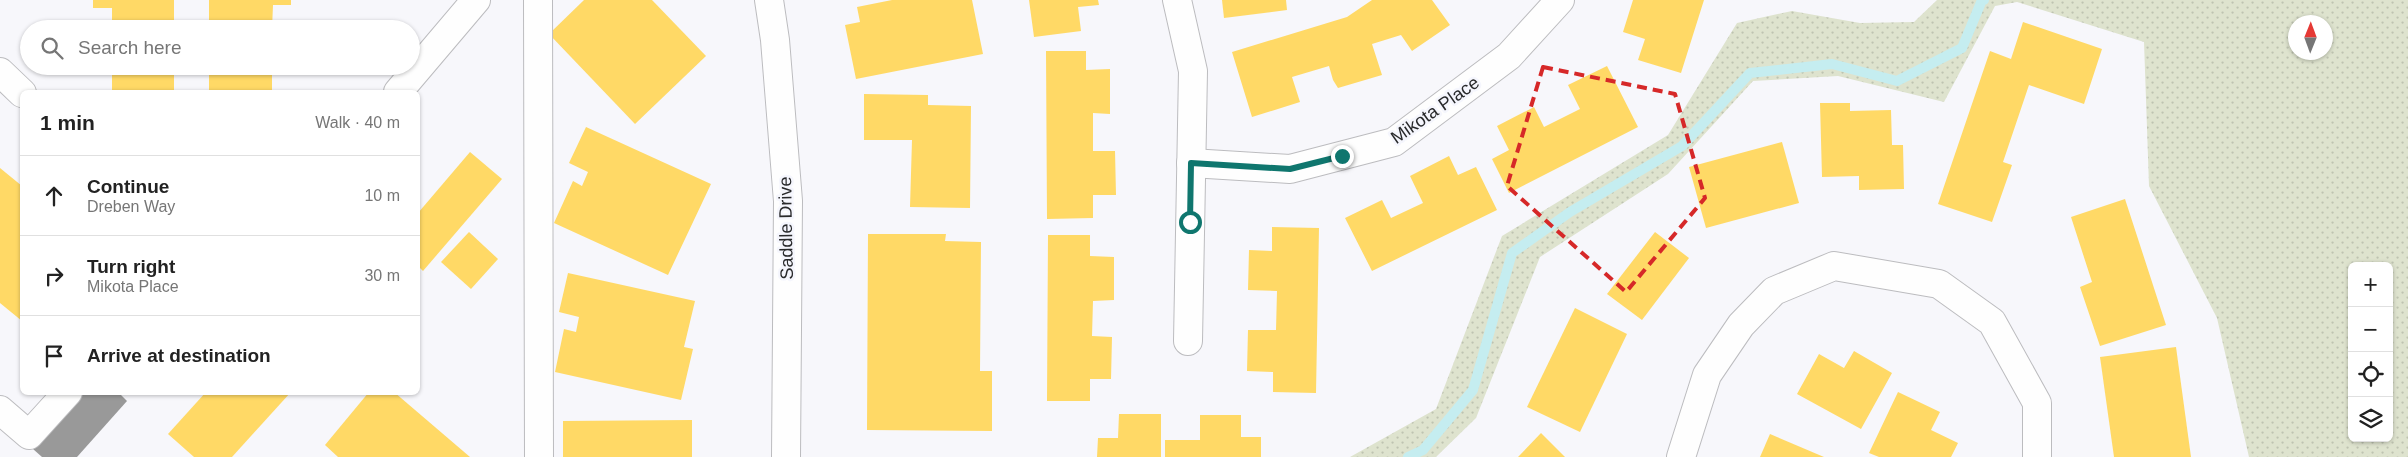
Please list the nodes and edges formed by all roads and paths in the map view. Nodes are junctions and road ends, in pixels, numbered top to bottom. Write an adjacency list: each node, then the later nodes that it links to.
1 (476, 0): 6 (street)
2 (538, 0): 15 (street)
3 (769, 0): 16 (street, Saddle Drive)
4 (1177, 0): 11 (street)
5 (1560, 0): 11 (street, Mikota Place)
6 (420, 66)
7 (0, 72): 10 (street)
8 (412, 75): 9 (street)
9 (400, 90)
10 (20, 91)
11 (1191, 163): 12 (street)
12 (1188, 341)
13 (65, 395): 14 (street)
14 (0, 410)
15 (539, 457)
16 (786, 457)
17 (1681, 457): 18 (street)
18 (2037, 457)

